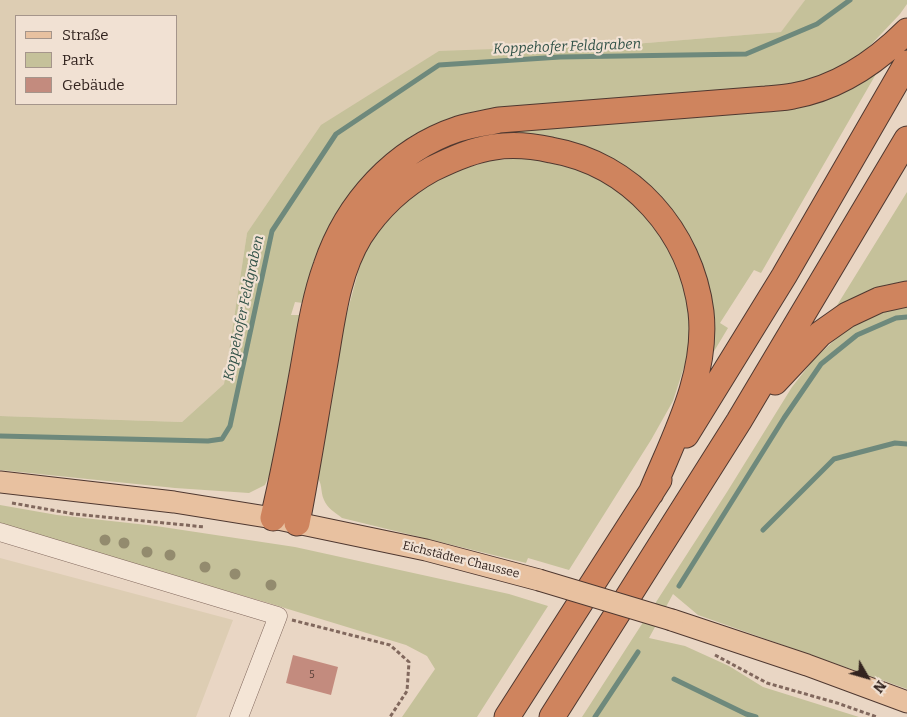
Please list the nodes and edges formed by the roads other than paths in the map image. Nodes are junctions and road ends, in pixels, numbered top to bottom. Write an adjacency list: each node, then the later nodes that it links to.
1 (907, 31): 8 (highway)
2 (907, 63): 7 (highway)
3 (907, 139): 5 (highway)
4 (907, 294): 5 (highway)
5 (739, 421): 14 (highway)
6 (3, 492): 8 (main road, Eichstädter Chaussee)
7 (651, 493): 9 (highway); 13 (highway)
8 (273, 518): 9 (main road, Eichstädter Chaussee)
9 (297, 522): 11 (main road, Eichstädter Chaussee, bridge)
10 (0, 532): 12 (lane)
11 (907, 702)
12 (239, 717)
13 (507, 717)
14 (552, 717)

